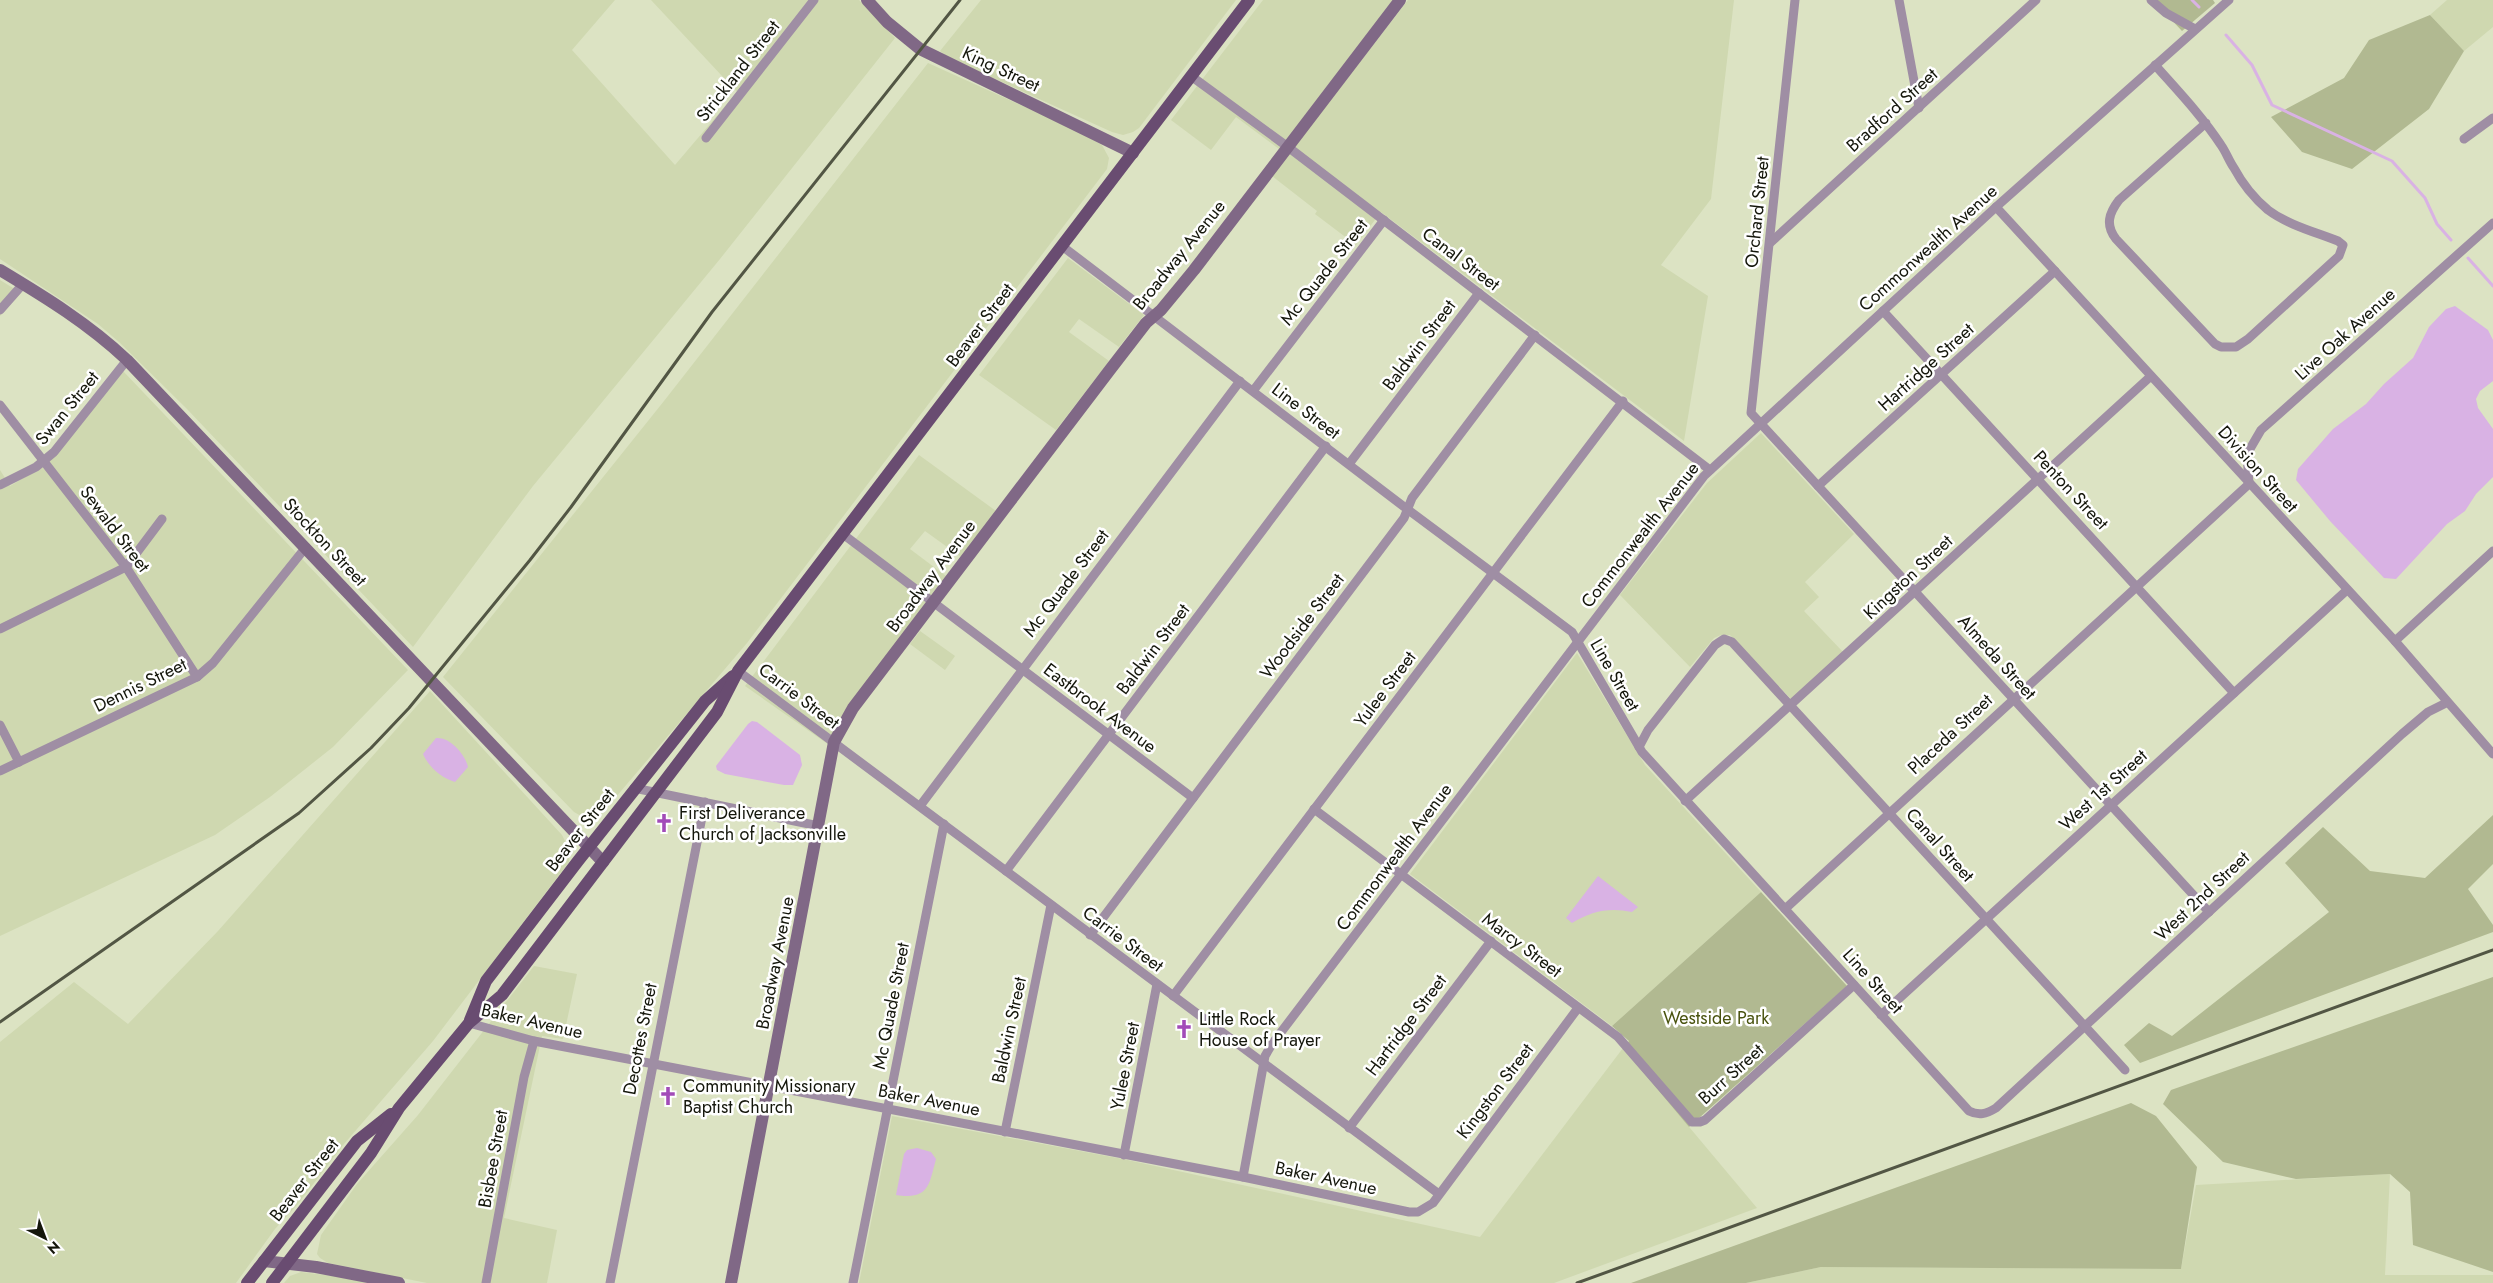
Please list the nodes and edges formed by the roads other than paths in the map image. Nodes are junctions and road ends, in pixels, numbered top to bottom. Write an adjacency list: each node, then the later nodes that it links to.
1 (814, 0): 16 (street, Strickland Street)
2 (867, 0): 19 (street, King Street)
3 (1248, 0): 12 (main road, Beaver Street)
4 (1400, 0): 18 (street, Broadway Avenue)
5 (1795, 0): 23 (street, Orchard Street)
6 (1899, 0): 13 (street)
7 (2036, 0): 13 (street, Bradford Street)
8 (2151, 0): 10 (street)
9 (2229, 0): 10 (street, Commonwealth Avenue)
10 (2195, 29): 11 (street, Commonwealth Avenue)
11 (2155, 65): 15 (street); 20 (street, Commonwealth Avenue)
12 (1190, 76): 18 (street, Canal Street); 19 (main road, Beaver Street)
13 (1919, 108): 23 (street, Bradford Street)
14 (2493, 118): 17 (street)
15 (2206, 123): 15 (street)
16 (706, 138)
17 (2464, 140)
18 (1288, 147): 21 (street, Canal Street); 31 (street, Broadway Avenue)
19 (1133, 153): 24 (main road, Beaver Street)
20 (1996, 207): 26 (street, Division Street); 30 (street, Commonwealth Avenue)
21 (1384, 220): 28 (street, Canal Street); 37 (street, Mc Quade Street)
22 (2493, 223): 46 (street, Live Oak Avenue)
23 (1770, 243): 40 (street, Orchard Street)
24 (1062, 246): 31 (street, Line Street); 51 (main road, Beaver Street)
25 (0, 270): 27 (street, Stockton Street)
26 (2055, 271): 34 (street, Hartridge Street); 35 (street, Division Street)
27 (23, 284): 29 (street); 33 (street, Stockton Street)
28 (1479, 293): 32 (street, Canal Street); 43 (street, Baldwin Street)
29 (0, 310)
30 (1883, 311): 34 (street, Penton Street); 40 (street, Commonwealth Avenue)
31 (1154, 317): 36 (street, Line Street); 59 (street, Broadway Avenue)
32 (1535, 335): 38 (street, Canal Street); 49 (street, Woodside Street)
33 (127, 360): 42 (street, Swan Street); 52 (street, Stockton Street)
34 (1942, 375): 45 (street, Penton Street); 48 (street, Hartridge Street)
35 (2151, 376): 45 (street, Kingston Street); 46 (street, Division Street)
36 (1240, 381): 37 (street, Line Street); 63 (street, Mc Quade Street)
37 (1253, 391): 41 (street, Line Street)
38 (1623, 401): 44 (street, Canal Street); 55 (street, Yulee Street)
39 (0, 405): 42 (street, Sewald Street)
40 (1760, 424): 44 (street, Commonwealth Avenue); 48 (street, Almeda Street)
41 (1326, 446): 43 (street, Line Street); 72 (street, Baldwin Street)
42 (43, 462): 47 (street, Swan Street); 54 (street, Sewald Street)
43 (1349, 464): 49 (street, Line Street)
44 (1710, 470): 61 (street, Commonwealth Avenue)
45 (2038, 478): 56 (street, Penton Street); 58 (street, Kingston Street)
46 (2250, 484): 56 (street, Placeda Street); 57 (street, Division Street)
47 (0, 485)
48 (1818, 486): 58 (street, Almeda Street)
49 (1406, 509): 55 (street, Line Street); 81 (street, Woodside Street)
50 (162, 519): 54 (street)
51 (844, 535): 59 (street, Eastbrook Avenue); 64 (main road, Beaver Street)
52 (306, 547): 65 (street, Dennis Street); 90 (street, Stockton Street)
53 (2493, 551): 62 (street)
54 (126, 567): 60 (street); 65 (street, Sewald Street)
55 (1493, 573): 61 (street, Line Street); 86 (street, Yulee Street)
56 (2137, 587): 66 (street, Penton Street); 67 (street, Placeda Street)
57 (2347, 590): 62 (street, Division Street); 66 (street, West 1st Street)
58 (1915, 592): 67 (street, Almeda Street); 69 (street, Kingston Street)
59 (934, 601): 63 (street, Eastbrook Avenue); 73 (street, Broadway Avenue)
60 (0, 629)
61 (1577, 642): 75 (street, Line Street); 93 (street, Commonwealth Avenue)
62 (2394, 642): 68 (street, Division Street)
63 (1022, 669): 72 (street, Eastbrook Avenue); 85 (street, Mc Quade Street)
64 (738, 672): 71 (main road, Beaver Street); 73 (street, Carrie Street); 74 (main road, Beaver Street)
65 (197, 677): 77 (street, Dennis Street)
66 (2234, 693): 84 (street, West 1st Street)
67 (2013, 699): 84 (street, Almeda Street); 87 (street, Placeda Street)
68 (2446, 703): 76 (street, Division Street); 96 (street, West 2nd Street)
69 (1791, 706): 75 (street, Canal Street); 82 (street, Kingston Street); 87 (street, Canal Street)
70 (0, 725): 77 (street)
71 (679, 732): 74 (street); 79 (main road, Beaver Street)
72 (1109, 734): 81 (street, Eastbrook Avenue); 92 (street, Baldwin Street)
73 (834, 742): 85 (street, Carrie Street); 89 (street, Broadway Avenue)
74 (693, 743): 80 (main road, Beaver Street)
75 (1639, 747): 82 (street, Line Street)
76 (2493, 754)
77 (19, 762): 78 (street, Dennis Street)
78 (0, 771)
79 (634, 788): 80 (street); 90 (main road, Beaver Street)
80 (657, 792): 83 (street); 91 (main road, Beaver Street)
81 (1193, 798): 98 (street, Woodside Street)
82 (1685, 801): 95 (street, Line Street)
83 (705, 802): 89 (street); 108 (street, Decottes Street)
84 (2110, 805): 96 (street, Almeda Street); 97 (street, West 1st Street)
85 (920, 806): 88 (street, Carrie Street)
86 (1314, 809): 93 (street, Marcy Street); 102 (street, Yulee Street)
87 (1889, 813): 95 (street, Placeda Street); 97 (street, Canal Street)
88 (944, 824): 92 (street, Carrie Street); 113 (street, Mc Quade Street)
89 (819, 826): 111 (street, Broadway Avenue)
90 (589, 847): 91 (street, Stockton Street); 105 (main road, Beaver Street)
91 (603, 862): 105 (main road, Beaver Street)
92 (1006, 871): 94 (street, Carrie Street)
93 (1401, 875): 99 (street, Marcy Street); 109 (street, Commonwealth Avenue)
94 (1052, 905): 98 (street, Carrie Street); 117 (street, Baldwin Street)
95 (1785, 909): 101 (street, Line Street)
96 (2209, 912): 106 (street, West 2nd Street)
97 (1986, 919): 104 (street, West 1st Street); 106 (street, Canal Street)
98 (1090, 935): 100 (street, Carrie Street)
99 (1490, 941): 103 (street, Marcy Street); 116 (street, Hartridge Street)
100 (1157, 984): 102 (street, Carrie Street); 118 (street, Yulee Street)
101 (1854, 985): 104 (street, Line Street); 115 (street, Burr Street)
102 (1173, 996): 109 (street, Carrie Street)
103 (1578, 1008): 115 (street, Marcy Street); 120 (street, Kingston Street)
104 (1881, 1015): 114 (street, Line Street)
105 (469, 1023): 107 (street, Baker Avenue); 112 (main road, Beaver Street)
106 (2084, 1025): 110 (street, Canal Street); 114 (street, West 2nd Street)
107 (534, 1041): 108 (street, Baker Avenue); 126 (street, Bisbee Street)
108 (652, 1063): 111 (street, Baker Avenue); 127 (street, Decottes Street)
109 (1263, 1064): 116 (street, Carrie Street); 119 (street, Commonwealth Avenue)
110 (2125, 1070)
111 (769, 1086): 113 (street, Baker Avenue); 128 (street, Broadway Avenue)
112 (399, 1108): 121 (main road, Beaver Street); 122 (main road, Beaver Street)
113 (887, 1109): 117 (street, Baker Avenue); 129 (street, Mc Quade Street)
114 (1982, 1115)
115 (1695, 1123)
116 (1349, 1128): 120 (street, Carrie Street)
117 (1005, 1132): 118 (street, Baker Avenue)
118 (1124, 1155): 119 (street, Baker Avenue)
119 (1243, 1177): 120 (street, Baker Avenue)
120 (1439, 1194)
121 (264, 1261): 122 (street); 123 (main road, Beaver Street)
122 (286, 1264): 124 (main road, Beaver Street); 125 (street)
123 (247, 1283)
124 (272, 1283)
125 (399, 1283)
126 (486, 1283)
127 (610, 1283)
128 (731, 1283)
129 (853, 1283)

